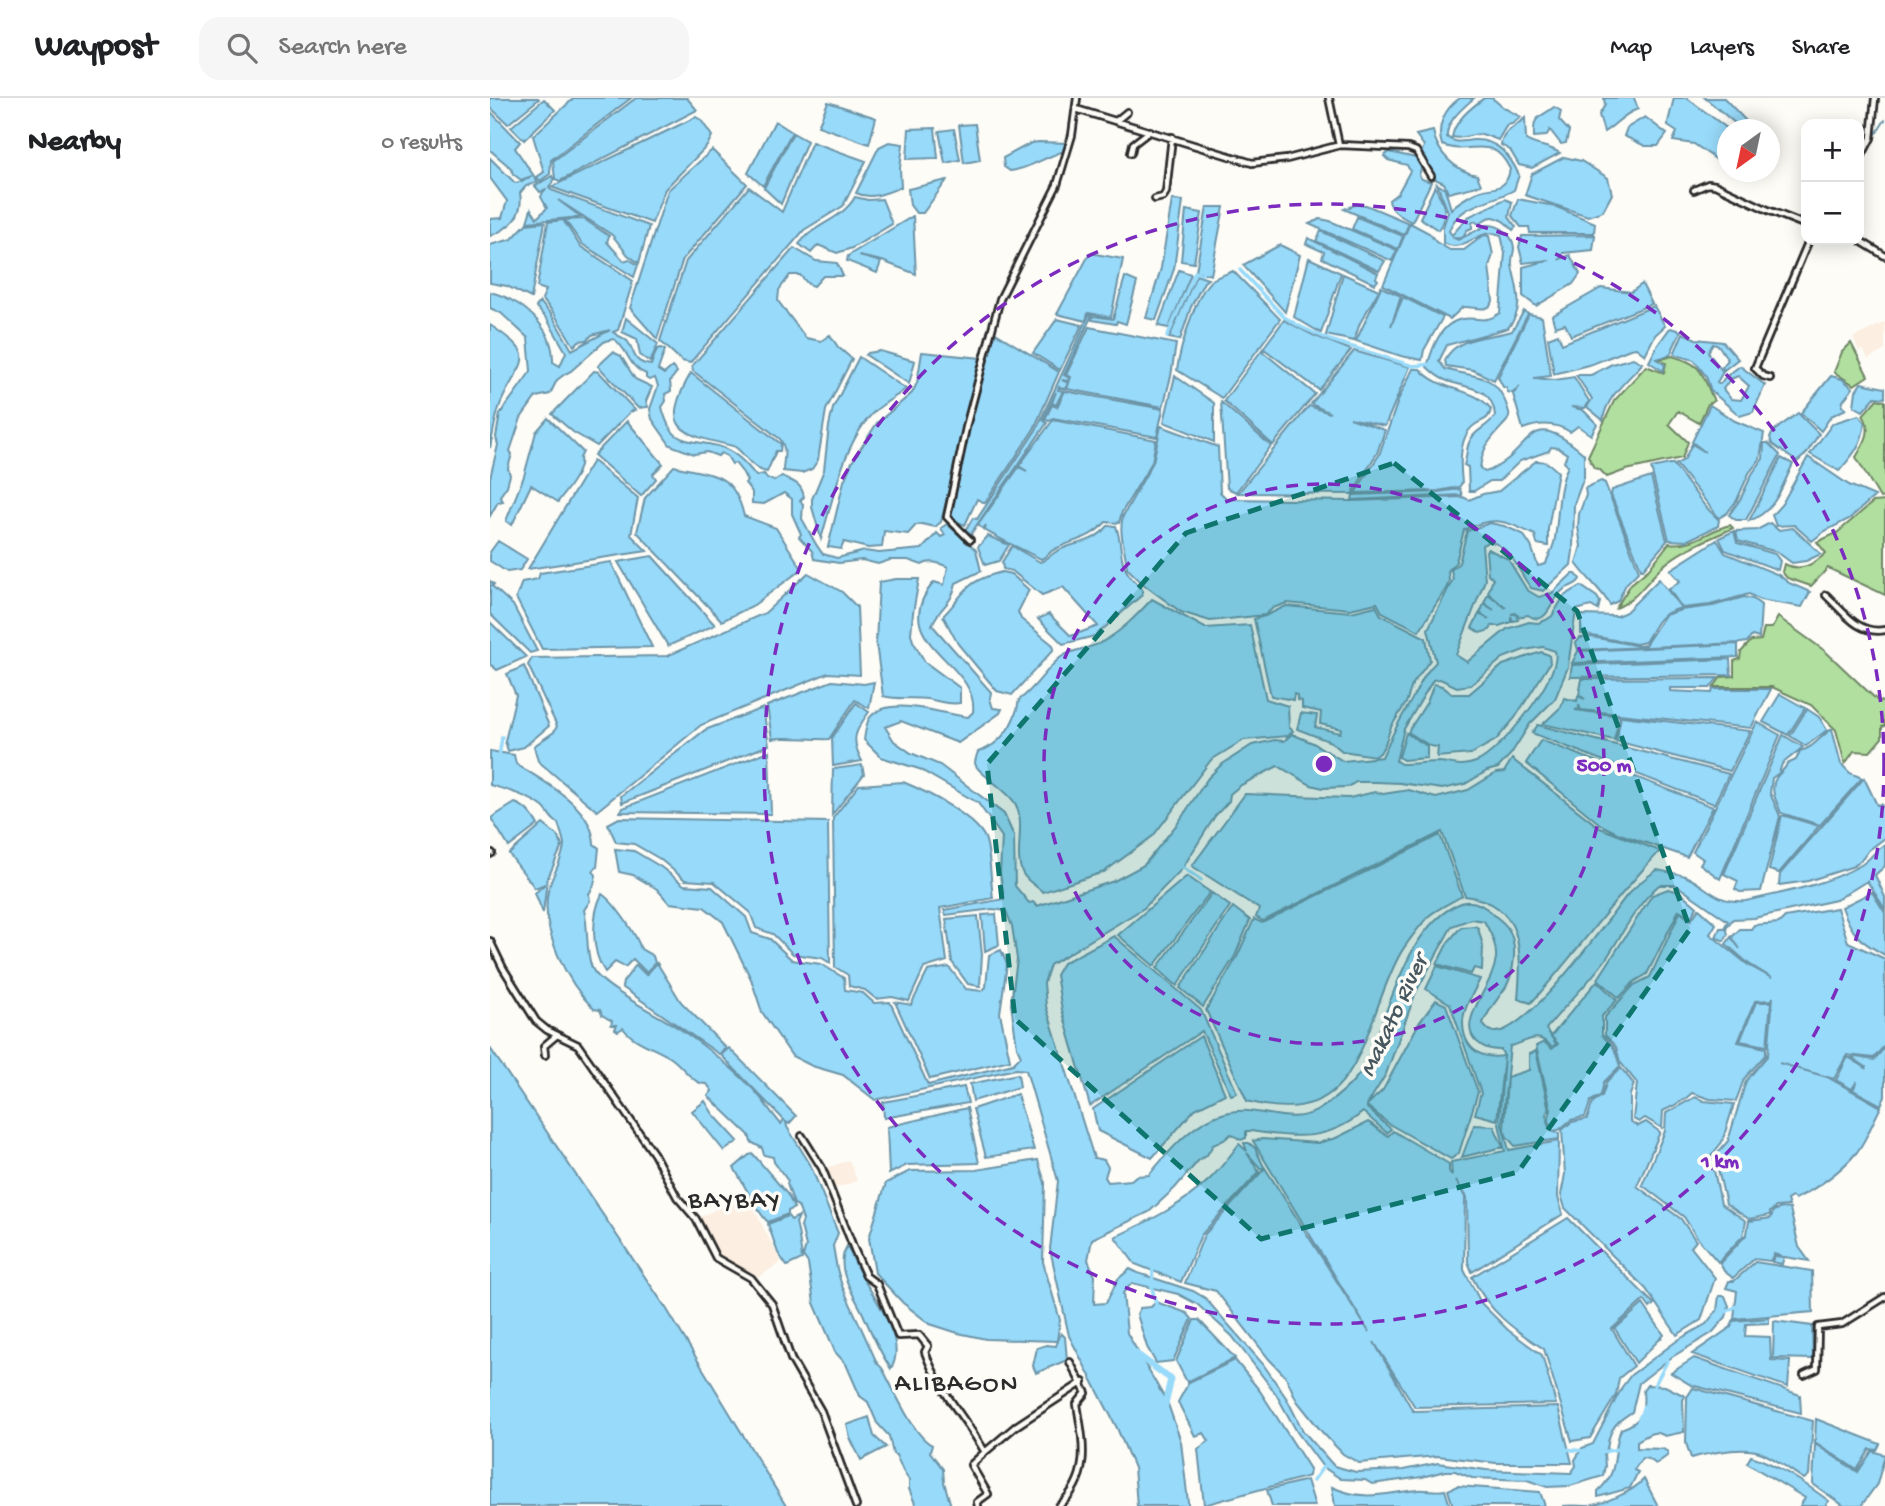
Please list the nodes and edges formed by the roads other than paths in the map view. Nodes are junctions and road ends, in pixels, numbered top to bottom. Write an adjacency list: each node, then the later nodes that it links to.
1 (1077, 98): 4 (street)
2 (1329, 98): 9 (street)
3 (1875, 98): 10 (street)
4 (1076, 109): 6 (street); 20 (street)
5 (1127, 112): 6 (street)
6 (1116, 121): 7 (street)
7 (1151, 131): 8 (street); 11 (street)
8 (1172, 137): 9 (street); 14 (street)
9 (1340, 145): 12 (street)
10 (1864, 151)
11 (1131, 153)
12 (1431, 176)
13 (1694, 190): 15 (street)
14 (1155, 199)
15 (1801, 223)
16 (1864, 244): 18 (street)
17 (1807, 245): 19 (street)
18 (1885, 256)
19 (1770, 378)
20 (969, 540)
21 (1826, 595): 22 (street)
22 (1885, 630)
23 (490, 941): 24 (street)
24 (557, 1035): 25 (street); 32 (street)
25 (545, 1055)
26 (802, 1136): 31 (street)
27 (1885, 1297): 29 (street)
28 (1070, 1362): 30 (street)
29 (1804, 1375)
30 (1083, 1382): 31 (street); 34 (street)
31 (985, 1452): 33 (street)
32 (856, 1506)
33 (978, 1506)
34 (1059, 1506)

